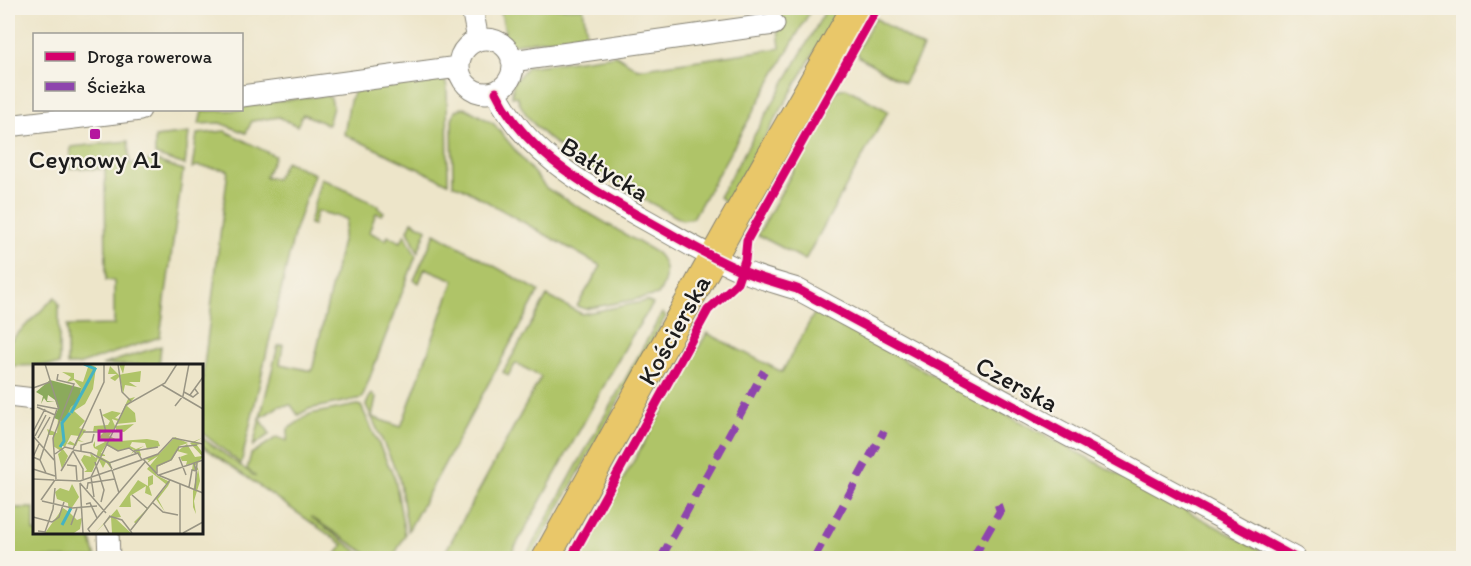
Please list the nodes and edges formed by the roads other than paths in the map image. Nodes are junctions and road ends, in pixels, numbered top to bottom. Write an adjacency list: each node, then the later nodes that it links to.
1 (472, 8): 4 (street)
2 (855, 8): 11 (main road, Kościerska)
3 (774, 24): 5 (street)
4 (478, 40): 5 (street); 6 (street)
5 (512, 61): 7 (street)
6 (459, 67): 7 (street); 8 (street)
7 (496, 92): 11 (street, Bałtycka)
8 (243, 96)
9 (132, 111): 10 (street)
10 (8, 126)
11 (714, 258): 16 (main road, Kościerska); 17 (street, Czerska)
12 (8, 396): 13 (street)
13 (33, 399)
14 (108, 533): 15 (street)
15 (109, 558)
16 (546, 558)
17 (1295, 558)

